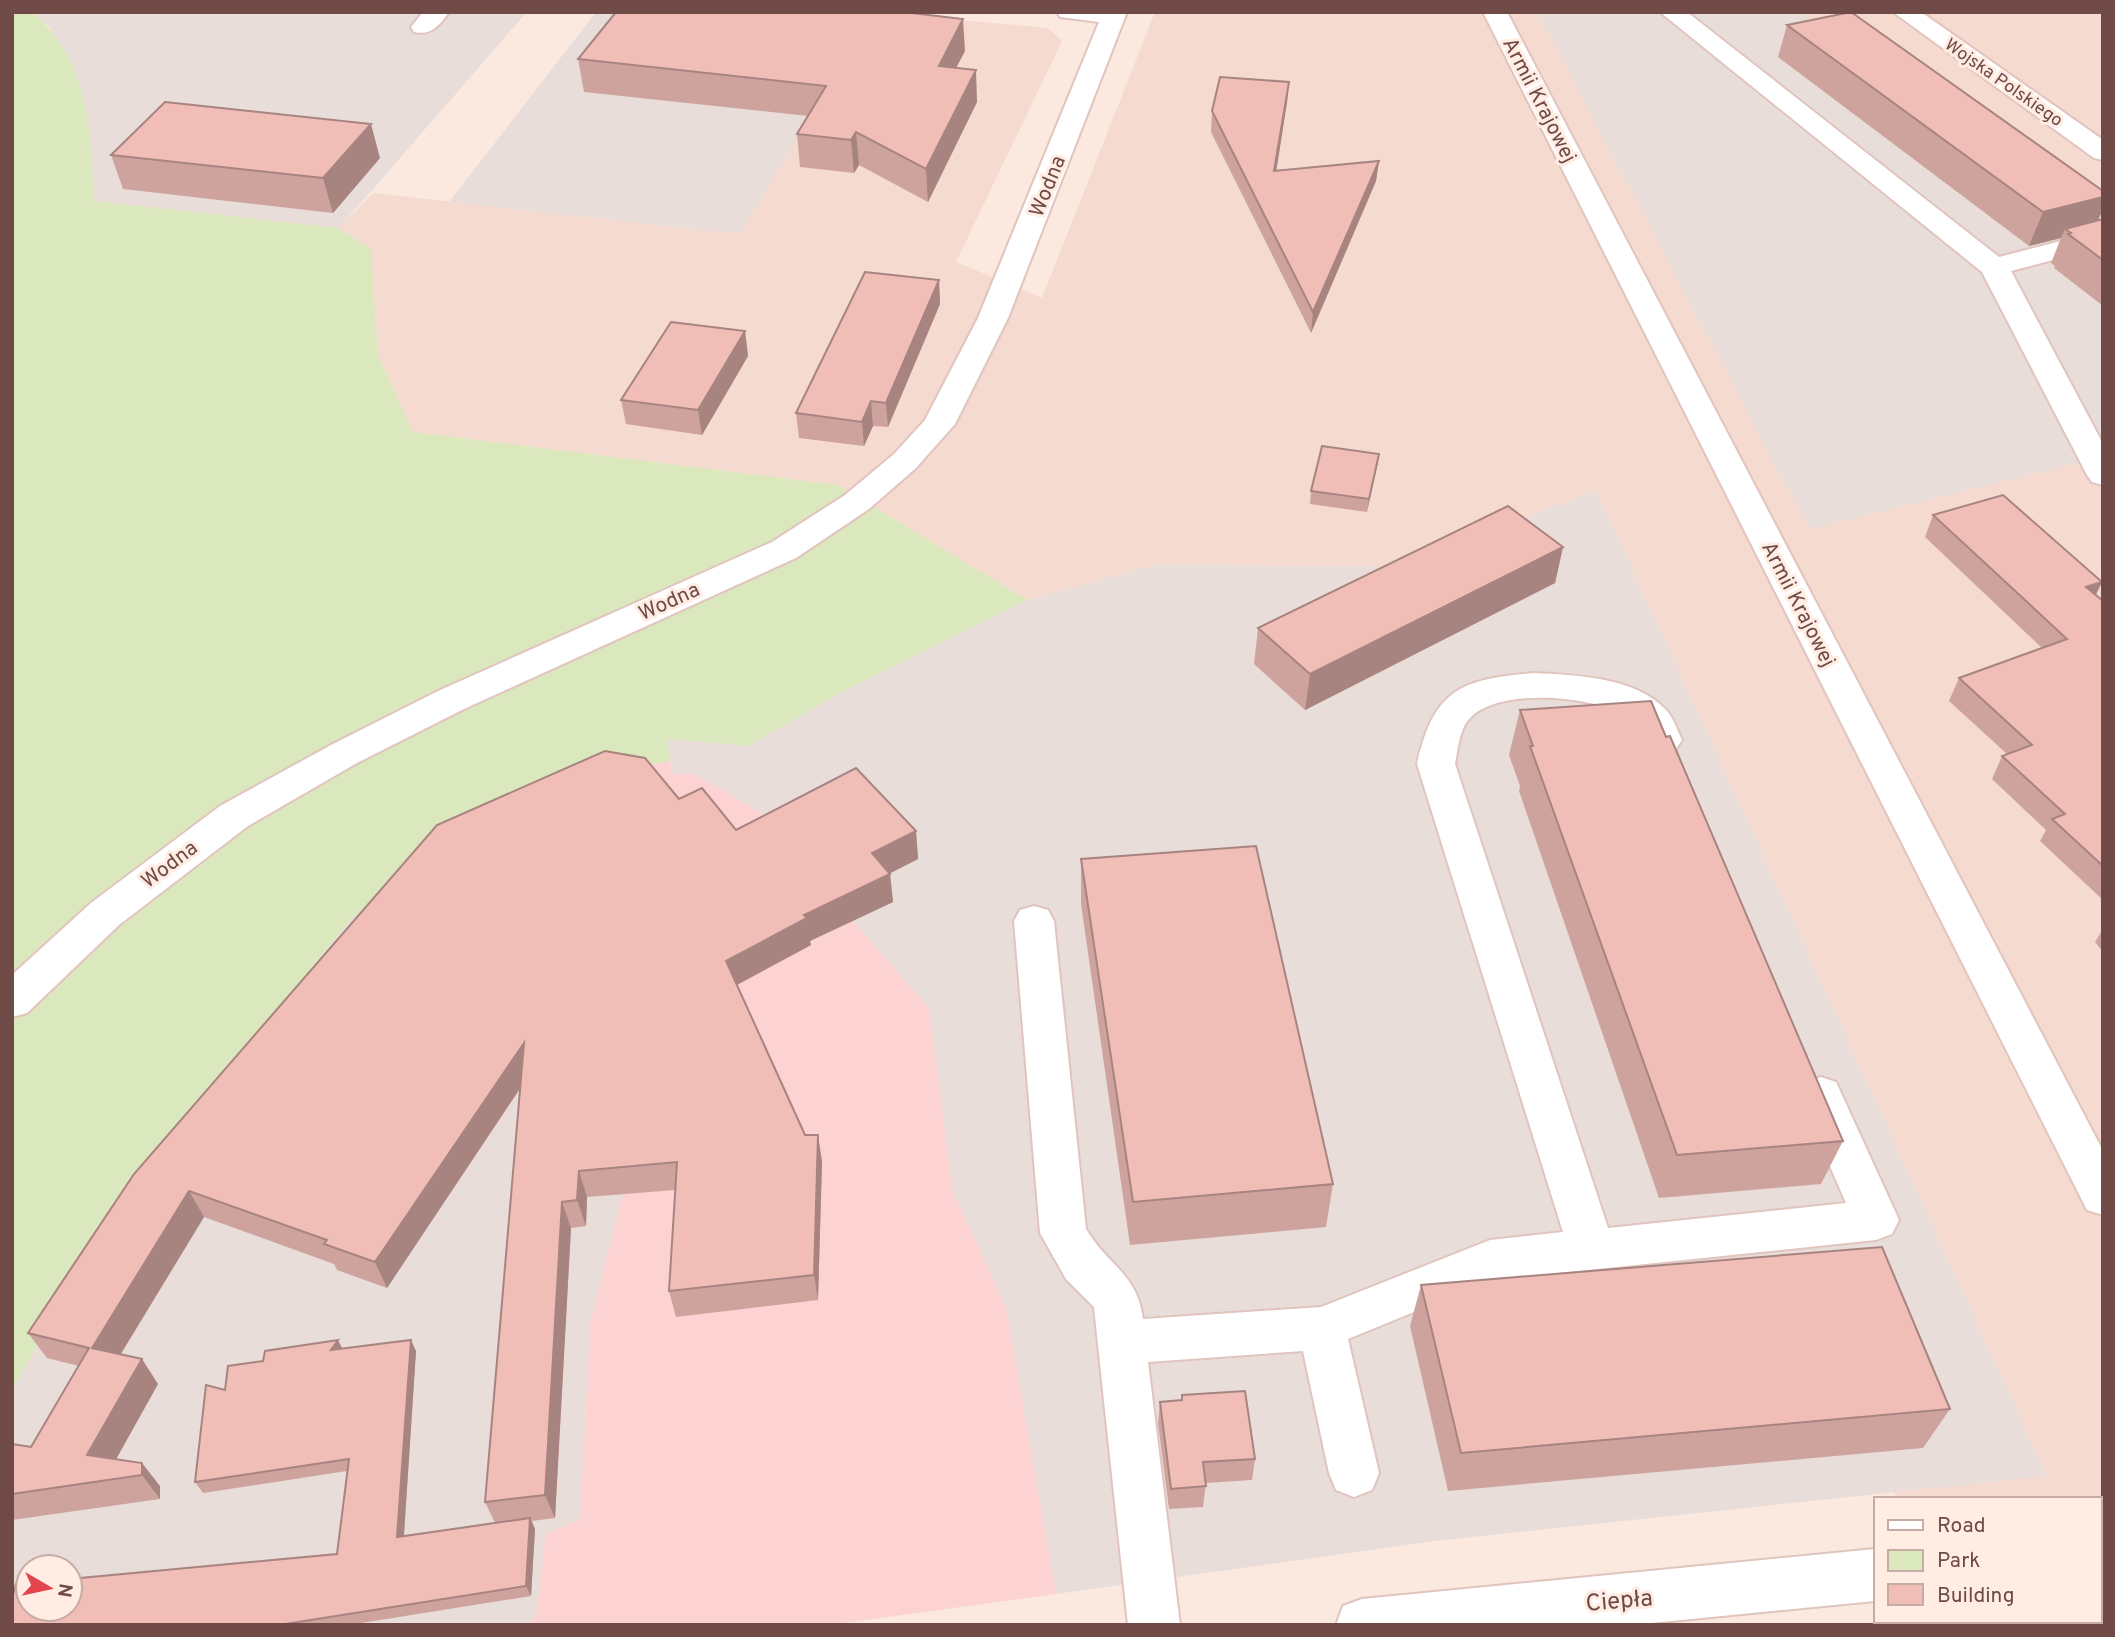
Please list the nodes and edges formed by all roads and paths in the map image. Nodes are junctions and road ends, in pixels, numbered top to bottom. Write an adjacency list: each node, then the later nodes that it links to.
1 (1069, 12): 5 (street)
2 (1495, 12): 14 (street, Armii Krajowej)
3 (1672, 12): 8 (street)
4 (1905, 12): 6 (street, Wojska Polskiego)
5 (1114, 14): 12 (street, Wodna)
6 (2103, 152)
7 (2103, 238): 8 (street)
8 (1994, 267): 9 (street)
9 (2103, 475)
10 (1676, 769): 15 (street)
11 (1034, 921): 17 (street)
12 (12, 1001)
13 (1804, 1057): 15 (street)
14 (2103, 1196)
15 (1592, 1251): 16 (street)
16 (1322, 1328): 17 (street); 18 (street)
17 (1123, 1342): 20 (street)
18 (1354, 1473)
19 (1874, 1575): 21 (street, Ciepła)
20 (1154, 1625)
21 (1362, 1625)

